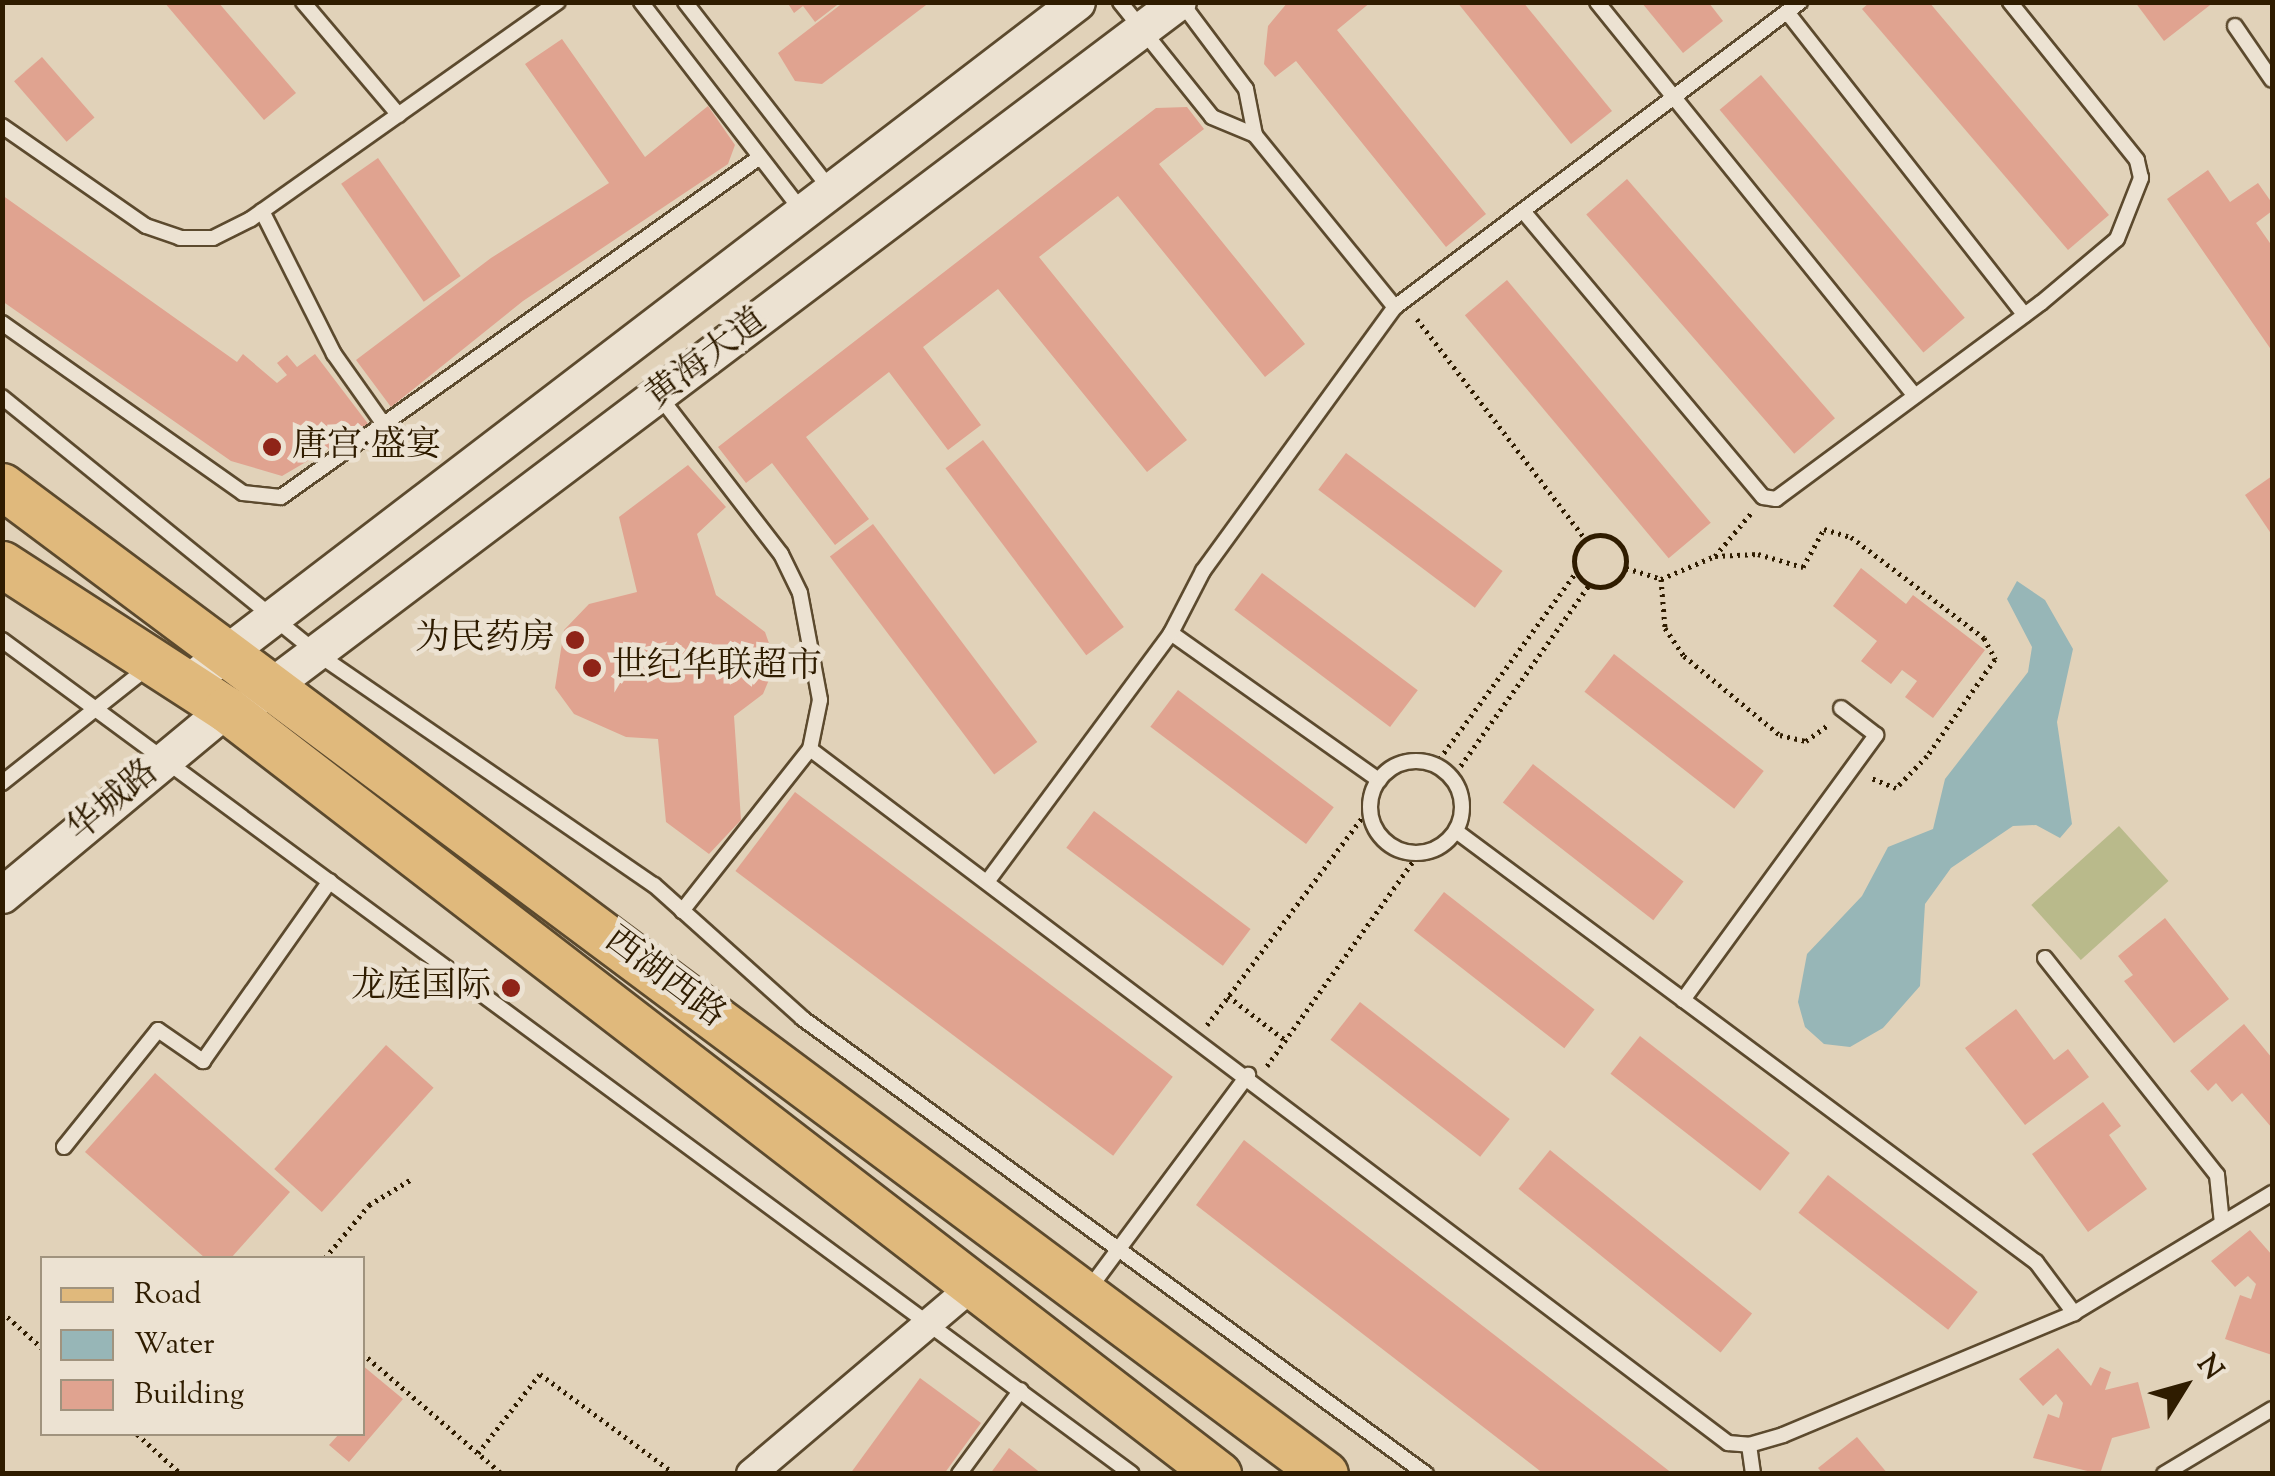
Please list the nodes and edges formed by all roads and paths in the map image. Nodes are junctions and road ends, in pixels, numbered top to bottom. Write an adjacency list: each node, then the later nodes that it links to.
1 (303, 2): 16 (lane)
2 (558, 2): 16 (lane)
3 (641, 2): 19 (lane)
4 (685, 2): 20 (lane)
5 (1077, 2): 20 (street, 黄海大道)
6 (1120, 2): 13 (lane)
7 (1180, 2): 13 (street, 黄海大道); 18 (lane)
8 (1597, 2): 15 (lane)
9 (1800, 2): 11 (lane)
10 (2010, 2): 24 (lane)
11 (1786, 12): 15 (lane); 24 (lane)
12 (2235, 26): 14 (lane)
13 (1142, 30): 18 (lane); 28 (street, 黄海大道)
14 (2272, 80)
15 (1672, 99): 22 (lane); 26 (lane)
16 (399, 114): 21 (lane)
17 (2, 126): 21 (lane)
18 (1255, 135): 23 (lane)
19 (760, 157): 20 (lane); 29 (lane)
20 (817, 202): 39 (street, 黄海大道)
21 (262, 211): 29 (lane)
22 (1523, 211): 23 (lane); 31 (lane)
23 (1399, 304): 32 (path); 40 (lane)
24 (2025, 315): 26 (lane)
25 (2, 323): 29 (lane)
26 (1915, 396): 31 (lane)
27 (2, 397): 39 (lane)
28 (660, 397): 43 (street, 黄海大道); 49 (lane)
29 (385, 426)
30 (2, 486): 42 (main road, 西湖西路)
31 (1763, 498): 33 (path)
32 (1586, 539): 35 (path); 36 (path)
33 (1715, 556): 37 (path); 52 (path)
34 (2, 564): 44 (main road, 西湖西路)
35 (1626, 568): 37 (path); 38 (path)
36 (1576, 572): 38 (path); 51 (path)
37 (1660, 580): 46 (path)
38 (1589, 585): 53 (path)
39 (276, 618): 42 (street, 黄海大道); 43 (lane)
40 (1171, 633): 54 (lane); 60 (lane)
41 (2, 640): 47 (lane)
42 (230, 653): 44 (street, 黄海大道); 45 (main road, 西湖西路)
43 (320, 655): 45 (street, 黄海大道); 62 (lane)
44 (172, 671): 47 (lane); 48 (main road, 西湖西路)
45 (272, 686): 48 (street, 黄海大道); 76 (main road, 西湖西路)
46 (1841, 708): 52 (lane)
47 (96, 710): 50 (lane); 55 (lane)
48 (230, 712): 50 (street, 华城路); 75 (main road, 西湖西路)
49 (810, 749): 60 (lane); 62 (lane)
50 (163, 760): 59 (lane); 61 (street, 华城路)
51 (1435, 764): 53 (lane); 54 (lane)
52 (1853, 766): 65 (lane)
53 (1452, 778): 57 (lane)
54 (1379, 780): 56 (lane)
55 (2, 782)
56 (1370, 807): 58 (lane); 64 (path)
57 (1456, 831): 58 (lane); 65 (lane)
58 (1419, 853): 67 (path)
59 (330, 881): 69 (lane); 79 (lane)
60 (987, 882): 66 (lane)
61 (2, 895)
62 (682, 910): 73 (lane)
63 (2045, 958): 72 (lane)
64 (1228, 996): 66 (path); 67 (path)
65 (1683, 1000): 78 (lane)
66 (1197, 1038): 68 (lane)
67 (1286, 1040): 68 (path)
68 (1252, 1078): 73 (lane); 85 (lane)
69 (64, 1147)
70 (410, 1180): 74 (path)
71 (2272, 1193): 72 (lane)
72 (2222, 1224): 78 (lane)
73 (1119, 1250): 76 (lane); 95 (lane)
74 (327, 1256)
75 (974, 1285): 79 (street); 93 (main road, 西湖西路)
76 (1085, 1294): 94 (main road, 西湖西路)
77 (2, 1312): 80 (path)
78 (2074, 1313): 85 (lane)
79 (930, 1322): 82 (lane); 90 (street)
80 (40, 1346)
81 (365, 1357): 86 (path)
82 (1021, 1390): 91 (lane); 92 (lane)
83 (2272, 1410): 97 (lane)
84 (138, 1436): 87 (path)
85 (1748, 1445): 96 (lane)
86 (478, 1453): 88 (path); 89 (path)
87 (181, 1474)
88 (502, 1474)
89 (675, 1474)
90 (751, 1474)
91 (959, 1474)
92 (1132, 1474)
93 (1218, 1474)
94 (1325, 1474)
95 (1426, 1474)
96 (1753, 1474)
97 (2164, 1474)

